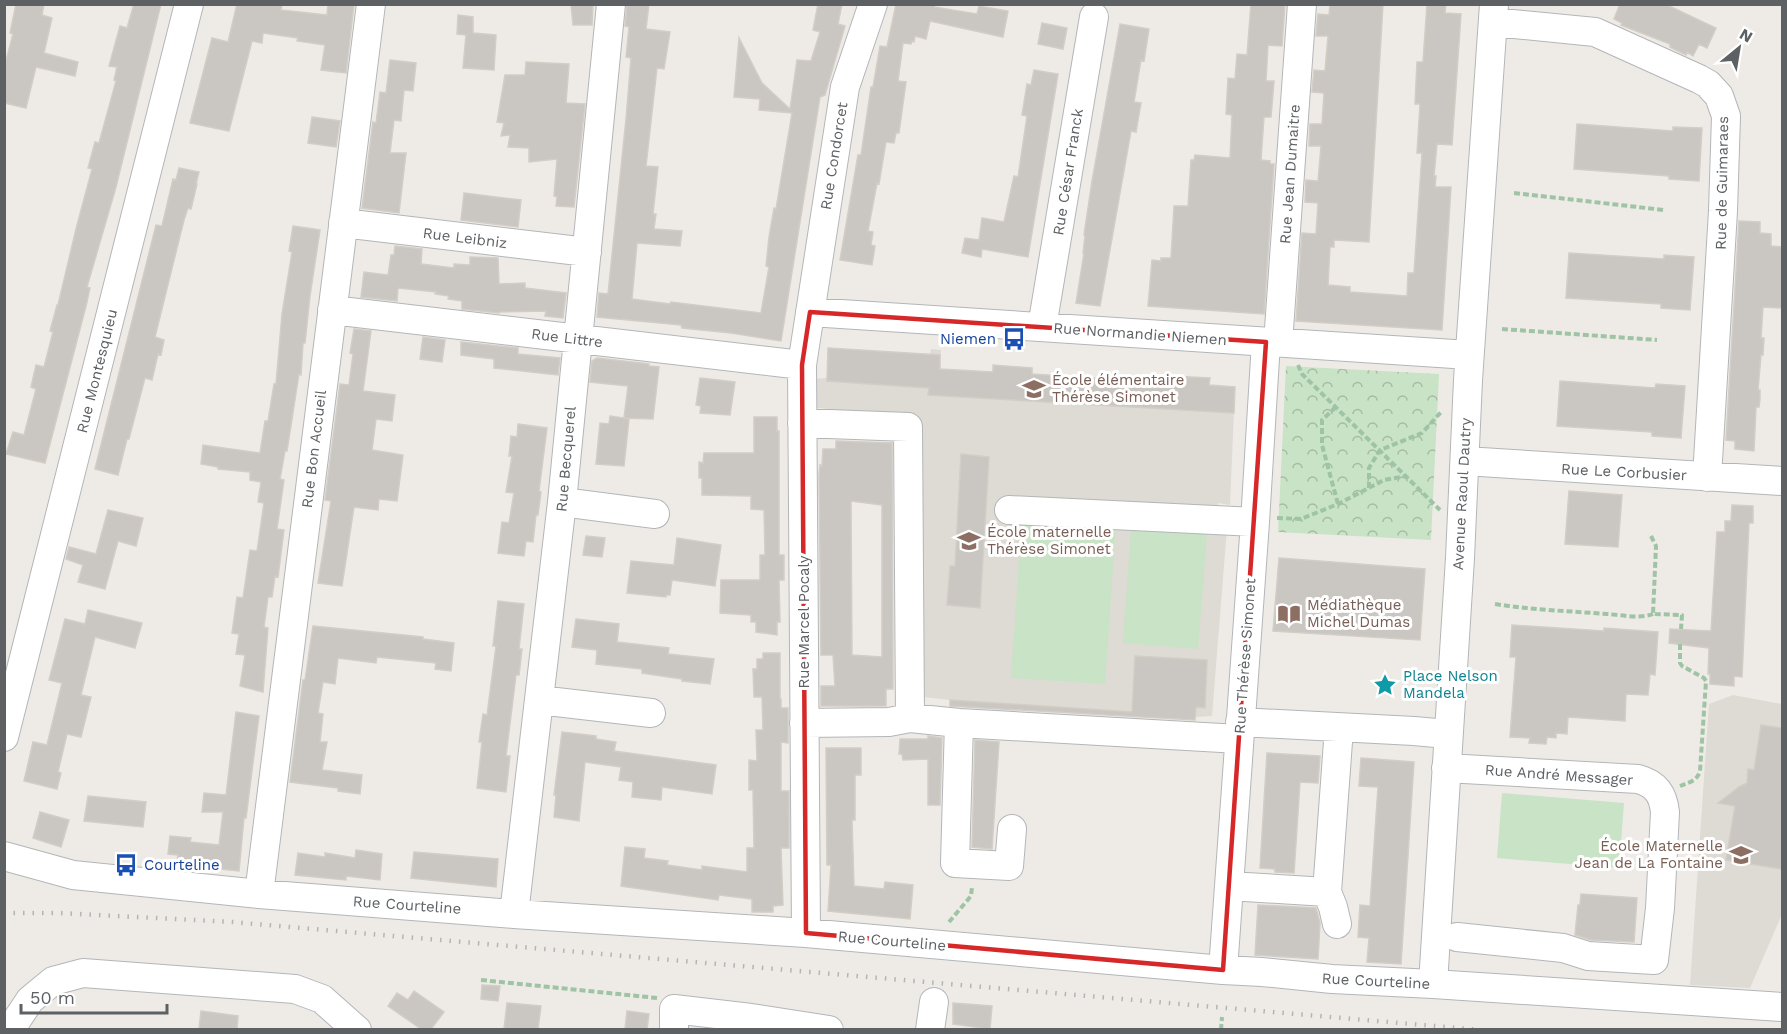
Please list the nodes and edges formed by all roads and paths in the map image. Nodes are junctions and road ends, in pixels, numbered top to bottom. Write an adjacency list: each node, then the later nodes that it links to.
1 (189, 4): 49 (street, Rue Montesquieu)
2 (371, 4): 10 (street, Rue Bon Accueil)
3 (611, 4): 11 (street, Rue Becquerel)
4 (873, 4): 13 (street, Rue Condorcet)
5 (1302, 4): 18 (street, Rue Jean Dumaitre)
6 (1493, 13): 19 (street, Avenue Raoul Dautry); 27 (street, Rue de Guimaraes)
7 (1094, 17): 14 (street, Rue César Franck)
8 (1514, 193): 9 (path)
9 (1664, 210)
10 (343, 223): 11 (street, Rue Leibniz); 12 (street, Rue Bon Accueil)
11 (587, 252): 16 (street, Rue Becquerel)
12 (332, 310): 16 (street, Rue Littre); 57 (street, Rue Bon Accueil)
13 (810, 312): 14 (street, Rue Normandie Niemen); 20 (street, Rue Marcel Pocaly)
14 (1042, 327): 18 (street, Rue Normandie Niemen)
15 (1502, 329): 17 (path)
16 (577, 339): 20 (street, Rue Littre); 30 (street, Rue Becquerel)
17 (1657, 340)
18 (1281, 343): 19 (street, Rue Normandie Niemen); 21 (path); 35 (street, Rue Thérèse Simonet)
19 (1469, 355): 25 (street, Avenue Raoul Dautry)
20 (802, 365): 23 (street, Rue Marcel Pocaly)
21 (1336, 407): 24 (path); 31 (path)
22 (1442, 411): 24 (path)
23 (802, 423): 43 (street); 44 (street, Rue Marcel Pocaly)
24 (1380, 450): 26 (path); 29 (path)
25 (1465, 461): 27 (street, Rue Le Corbusier); 33 (street, Avenue Raoul Dautry)
26 (1406, 476): 29 (path); 33 (path)
27 (1707, 477): 28 (street, Rue Le Corbusier)
28 (1782, 481)
29 (1369, 488): 31 (path)
30 (562, 502): 34 (street); 41 (street, Rue Becquerel)
31 (1338, 504): 35 (path)
32 (1009, 510): 35 (street)
33 (1461, 511): 48 (street, Avenue Raoul Dautry)
34 (655, 514)
35 (1256, 520): 47 (street, Rue Thérèse Simonet)
36 (1651, 536): 38 (path)
37 (1495, 604): 38 (path)
38 (1653, 614): 39 (path)
39 (1681, 629)
40 (1680, 644): 51 (path)
41 (538, 700): 42 (street); 58 (street, Rue Becquerel)
42 (651, 713)
43 (899, 720): 44 (street); 45 (street)
44 (804, 723): 60 (street, Rue Marcel Pocaly)
45 (959, 723): 47 (street); 54 (street)
46 (1340, 728): 47 (street); 48 (street); 56 (street)
47 (1239, 730): 55 (street, Rue Thérèse Simonet)
48 (1447, 734): 50 (street, Avenue Raoul Dautry)
49 (4, 737)
50 (1446, 768): 51 (street, Rue André Messager); 65 (street, Avenue Raoul Dautry)
51 (1660, 793): 61 (street)
52 (1012, 830): 54 (street)
53 (4, 856): 57 (street, Rue Courteline)
54 (974, 865): 62 (path)
55 (1229, 886): 56 (street); 63 (street, Rue Thérèse Simonet)
56 (1328, 892): 59 (street)
57 (259, 894): 58 (street, Rue Courteline)
58 (514, 914): 60 (street, Rue Courteline)
59 (1337, 924)
60 (806, 933): 62 (street, Rue Courteline)
61 (1457, 937)
62 (944, 945): 63 (street, Rue Courteline)
63 (1223, 970): 65 (street, Rue Courteline)
64 (481, 980): 68 (path)
65 (1433, 984): 66 (street, Rue Courteline)
66 (1782, 1007)
67 (1222, 1017): 72 (path)
68 (674, 1019): 71 (street)
69 (10, 1029): 70 (street)
70 (357, 1029)
71 (829, 1029)
72 (1221, 1029)

